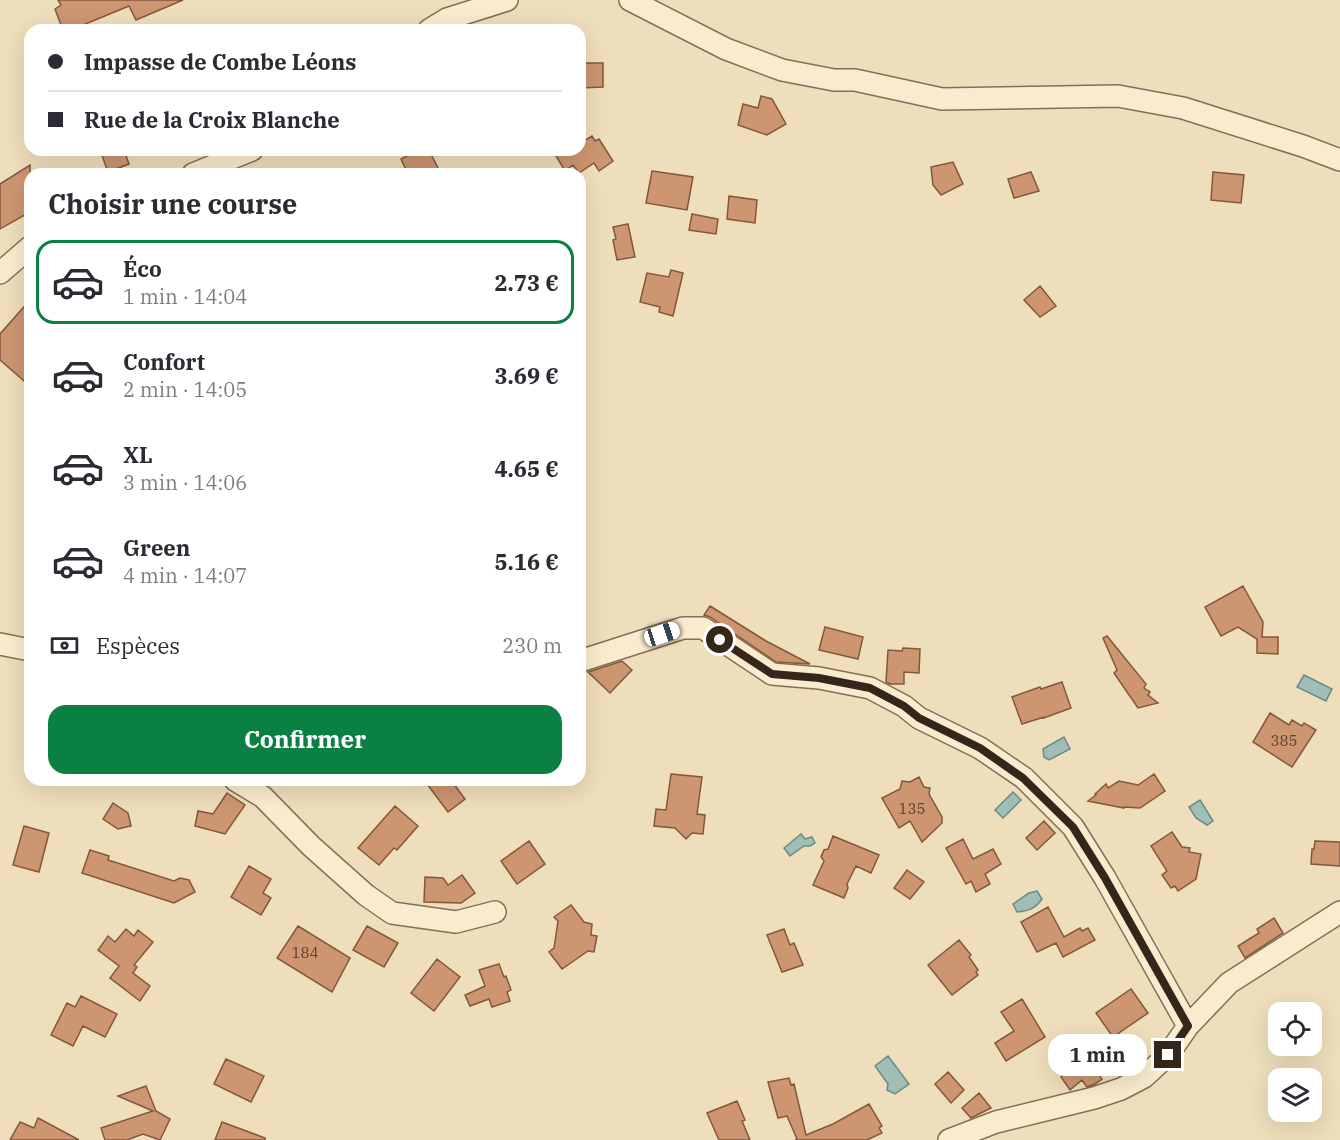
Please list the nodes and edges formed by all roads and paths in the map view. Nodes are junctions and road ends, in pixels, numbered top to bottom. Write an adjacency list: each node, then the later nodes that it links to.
1 (507, 0): 3 (street)
2 (630, 0): 5 (street)
3 (439, 24)
4 (237, 156): 6 (street)
5 (1340, 160)
6 (208, 168)
7 (24, 252): 8 (street)
8 (0, 273)
9 (0, 644): 10 (street)
10 (24, 649)
11 (586, 659): 15 (street)
12 (245, 786): 13 (street)
13 (495, 912)
14 (1340, 912): 15 (street)
15 (1188, 1026): 16 (street)
16 (949, 1140)

